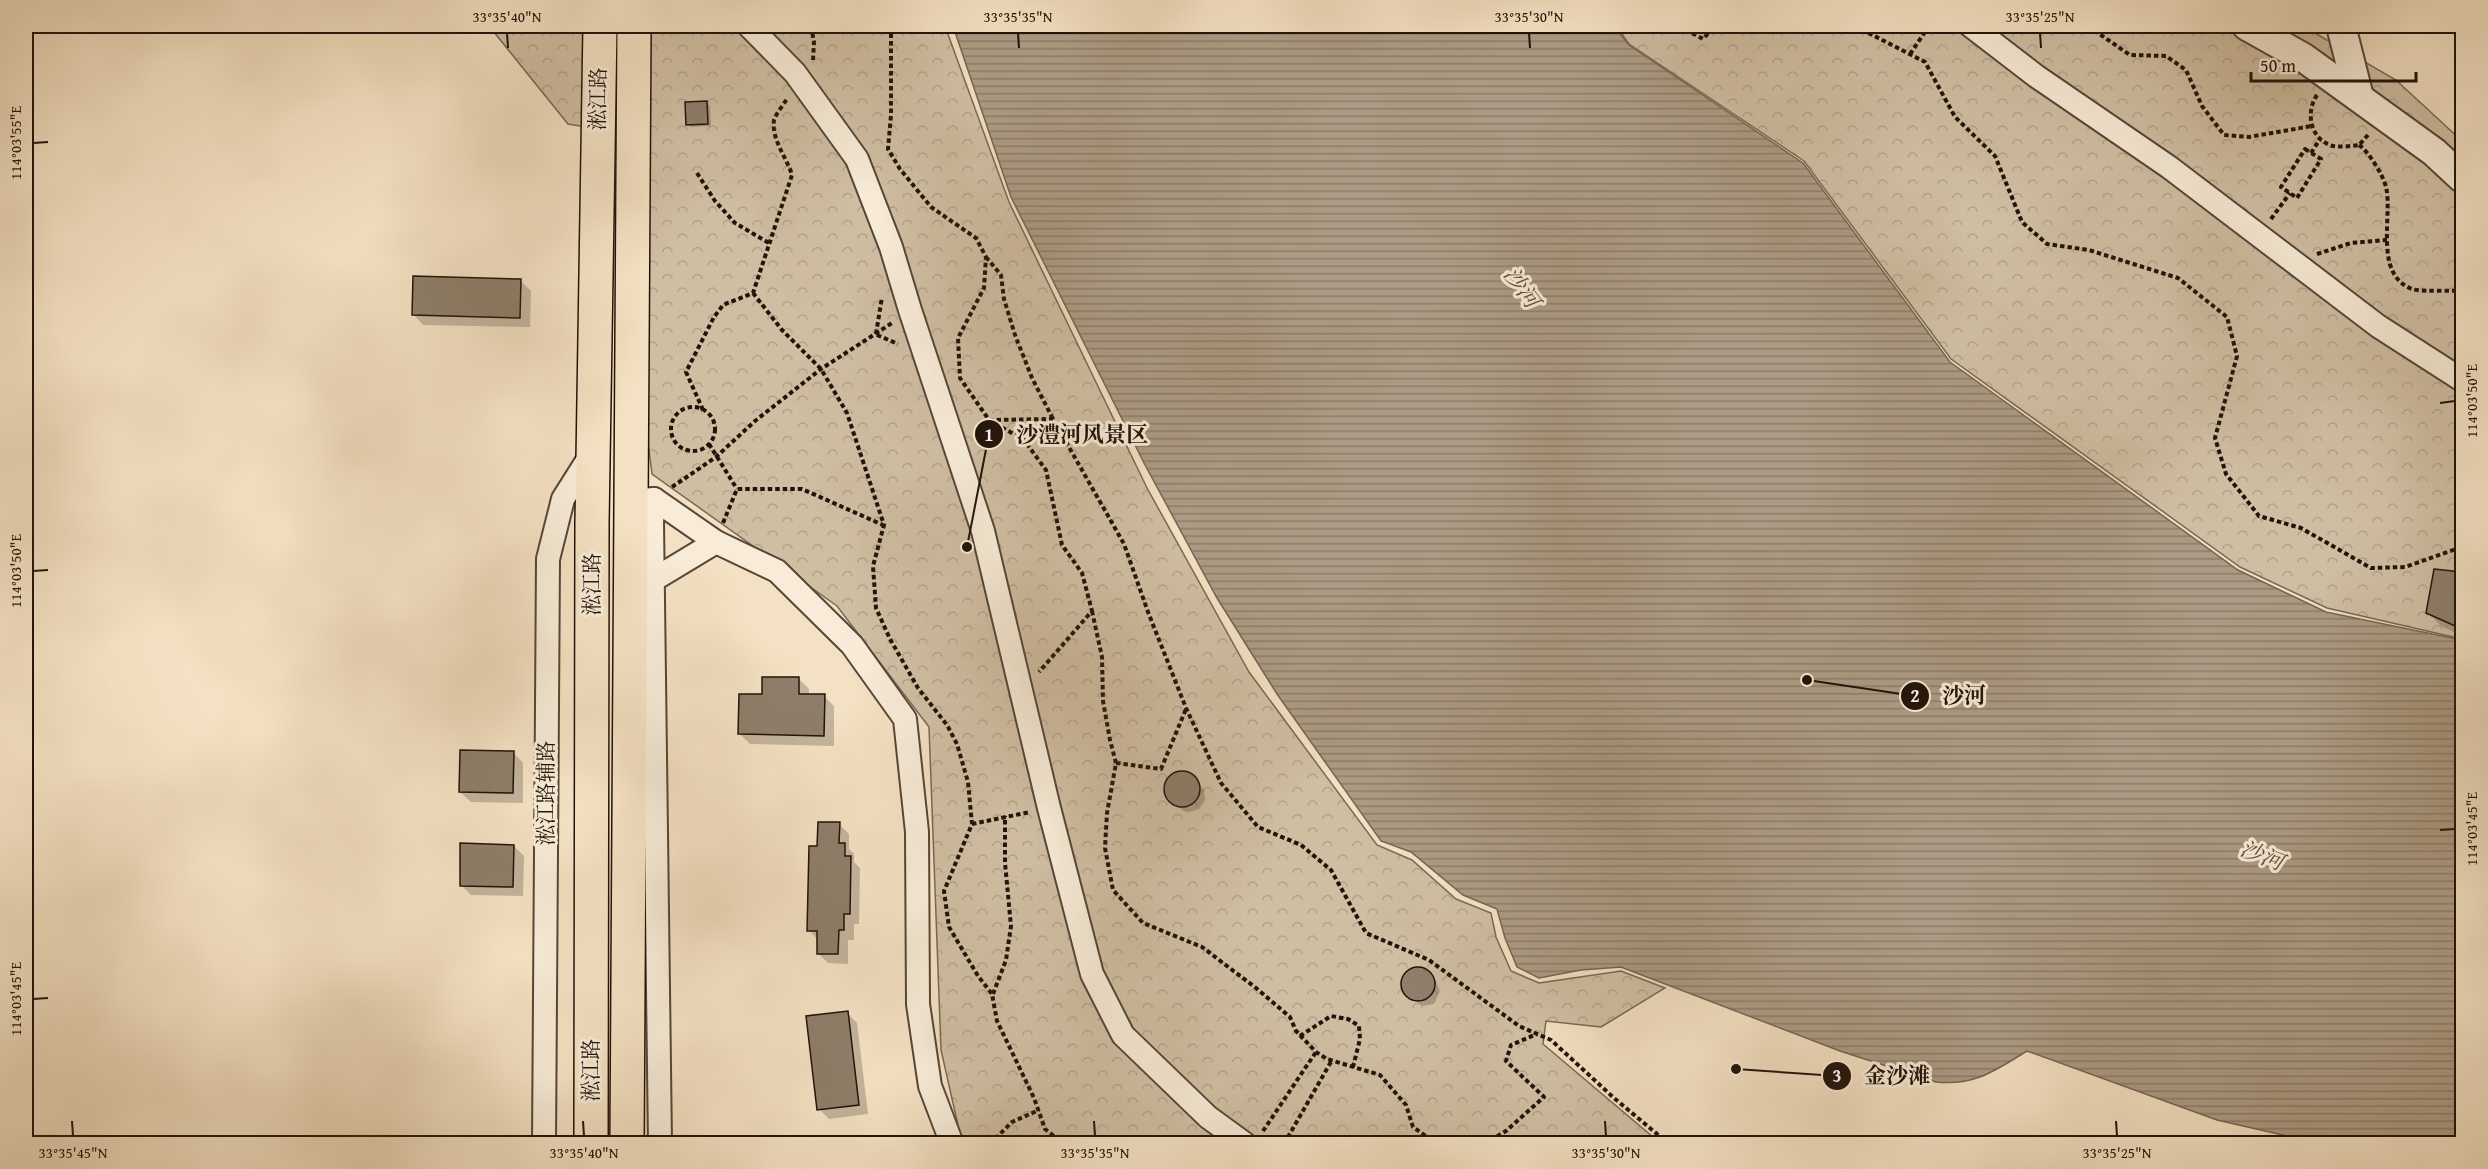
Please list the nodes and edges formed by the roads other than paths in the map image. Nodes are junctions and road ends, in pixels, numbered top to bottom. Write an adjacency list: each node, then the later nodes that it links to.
1 (600, 26): 10 (main road, 淞江路)
2 (634, 26): 11 (main road, 淞江路)
3 (749, 26): 14 (street)
4 (1971, 26): 9 (street)
5 (2341, 26): 7 (street)
6 (2256, 27): 7 (street)
7 (2359, 98): 8 (street)
8 (2463, 178)
9 (2463, 380)
10 (592, 453): 15 (street, 淞江路辅路); 16 (main road, 淞江路)
11 (642, 500): 12 (street); 13 (main road, 淞江路)
12 (716, 542): 13 (street); 19 (street)
13 (641, 580): 17 (main road, 淞江路); 18 (street)
14 (1251, 1141)
15 (544, 1143)
16 (591, 1143)
17 (627, 1143)
18 (660, 1143)
19 (952, 1143)

